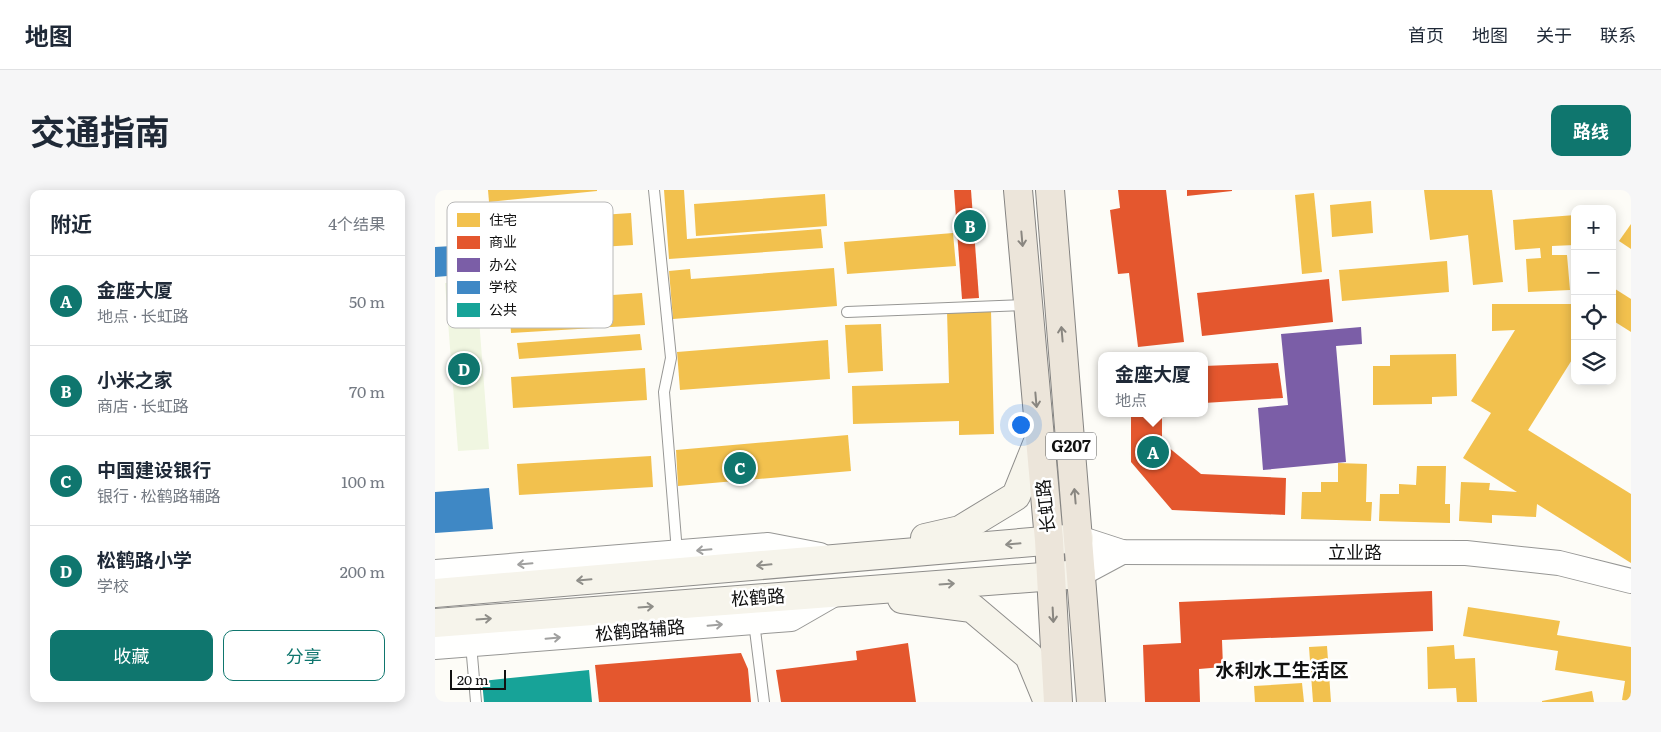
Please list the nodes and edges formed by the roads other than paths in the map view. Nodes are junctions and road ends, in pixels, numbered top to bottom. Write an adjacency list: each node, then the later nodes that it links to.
1 (654, 190): 9 (lane)
2 (1018, 190): 4 (highway, 长虹路 / G207, one-way to 4)
3 (1050, 190): 7 (highway, 长虹路 / G207, one-way to 3)
4 (1028, 304): 5 (lane); 6 (highway, 长虹路 / G207, one-way to 6)
5 (847, 312)
6 (1039, 439): 8 (highway, 长虹路 / G207); 11 (main road)
7 (1079, 538): 8 (main road, 松鹤路); 10 (street, 立业路); 13 (highway, 长虹路 / G207)
8 (1049, 540): 11 (main road, 松鹤路, one-way to 11); 14 (highway, 长虹路 / G207)
9 (677, 552): 11 (street, one-way to 9); 15 (street, one-way to 15)
10 (1122, 552): 13 (street); 16 (street, 立业路)
11 (839, 558): 15 (main road, 松鹤路, one-way to 15)
12 (435, 572): 15 (street)
13 (1081, 574): 14 (main road, 松鹤路); 27 (highway, 长虹路 / G207)
14 (1051, 576): 17 (main road, 松鹤路, one-way to 14); 26 (highway, 长虹路 / G207, one-way to 26)
15 (493, 577): 18 (main road, 松鹤路)
16 (1630, 579)
17 (839, 592): 19 (street, 松鹤路辅路); 20 (main road, 松鹤路, one-way to 17); 25 (main road)
18 (435, 593)
19 (754, 622): 21 (street, 松鹤路辅路, one-way to 19); 24 (lane)
20 (435, 623)
21 (471, 644): 22 (street, 松鹤路辅路); 23 (lane)
22 (435, 647)
23 (476, 702)
24 (764, 702)
25 (1048, 702)
26 (1058, 702)
27 (1091, 702)

